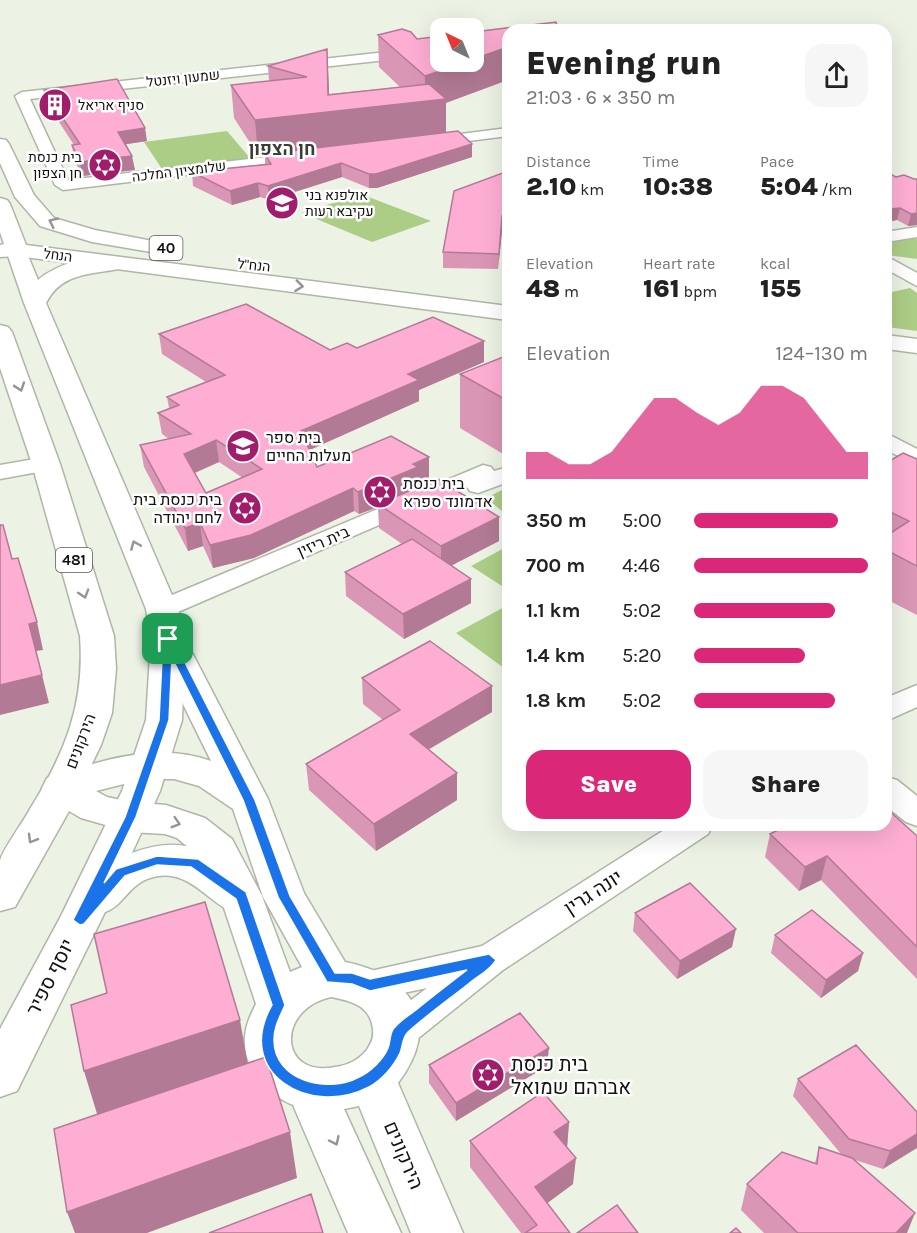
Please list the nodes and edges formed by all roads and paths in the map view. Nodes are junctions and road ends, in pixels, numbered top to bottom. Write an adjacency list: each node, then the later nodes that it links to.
1 (430, 51): 6 (street, שמעון ויזנטל)
2 (502, 133): 3 (street)
3 (415, 143)
4 (0, 144): 11 (main road, 40, one-way to 4)
5 (321, 154): 6 (street, שלומציון המלכה)
6 (63, 185)
7 (0, 204): 10 (main road)
8 (917, 232): 9 (street)
9 (892, 236)
10 (7, 243): 12 (main road, הנחל / 40); 16 (main road, הנח"ל / 40); 18 (main road)
11 (174, 249)
12 (116, 263): 18 (main road); 19 (main road, הנח"ל / 40, one-way to 19)
13 (892, 263): 15 (street)
14 (279, 264): 16 (main road, 40)
15 (916, 273)
16 (379, 278): 17 (main road, הנח"ל / 40)
17 (502, 292)
18 (35, 303): 29 (main road, one-way to 18)
19 (502, 312)
20 (0, 332): 26 (main road, הירקונים / 481, one-way to 26)
21 (892, 344): 22 (main road)
22 (916, 350): 23 (main road)
23 (892, 359)
24 (892, 443): 25 (street)
25 (917, 458)
26 (46, 464): 27 (street); 33 (main road, הירקונים / 481, one-way to 33)
27 (0, 472)
28 (502, 475): 29 (street, בית ריזין)
29 (165, 624): 32 (main road, יוסף ספיר); 35 (main road)
30 (917, 695): 31 (street)
31 (892, 708)
32 (150, 765): 33 (main road); 35 (main road); 37 (main road, יוסף ספיר)
33 (61, 788): 37 (main road, הירקונים); 39 (main road, 481, one-way to 39)
34 (892, 793): 36 (street)
35 (249, 800): 43 (main road)
36 (917, 814)
37 (130, 817): 40 (main road, הירקונים, one-way to 40); 41 (main road, יוסף ספיר)
38 (688, 831): 42 (street, יונה גרין)
39 (0, 895)
40 (242, 896): 41 (main road); 44 (main road, הירקונים)
41 (80, 920): 46 (main road, יוסף ספיר)
42 (489, 960): 43 (street, יונה גרין); 45 (street, יונה גרין)
43 (350, 982): 44 (main road); 45 (main road)
44 (279, 1005): 48 (main road)
45 (398, 1032): 47 (main road)
46 (0, 1076)
47 (370, 1077): 48 (main road); 50 (main road, הירקונים)
48 (310, 1088): 49 (main road, one-way to 49)
49 (375, 1233)
50 (437, 1233)

